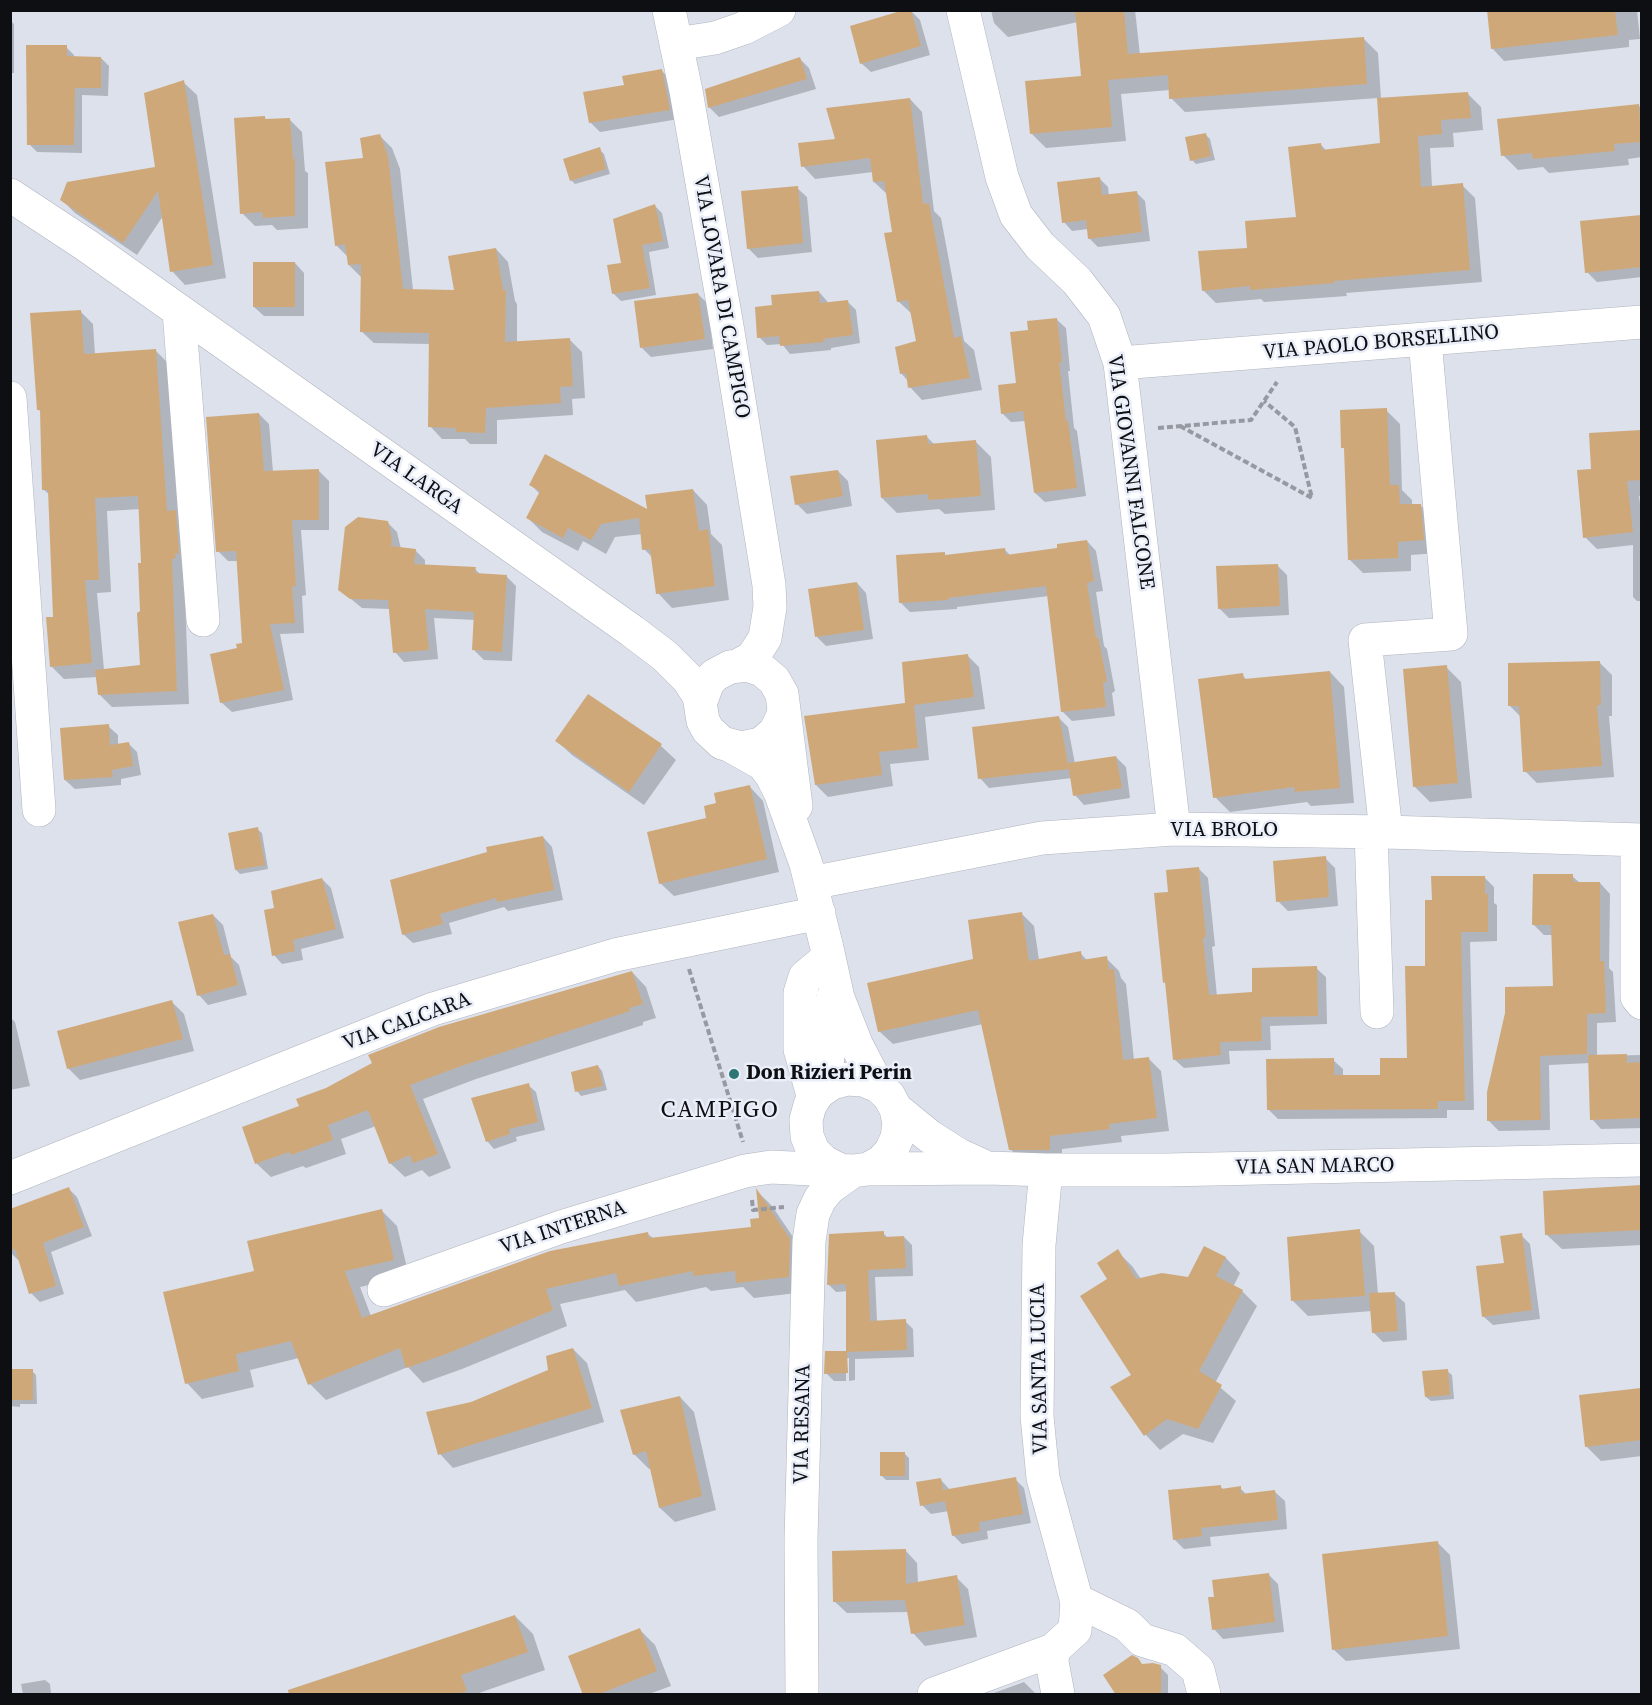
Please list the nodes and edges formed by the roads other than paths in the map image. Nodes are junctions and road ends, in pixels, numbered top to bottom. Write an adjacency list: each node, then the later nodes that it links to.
1 (669, 10): 4 (street, VIA LOVARA DI CAMPIGO)
2 (779, 10): 4 (street)
3 (963, 10): 9 (street, VIA GIOVANNI FALCONE)
4 (676, 44): 11 (street, VIA LOVARA DI CAMPIGO)
5 (15, 207): 6 (street, VIA LARGA)
6 (179, 312): 12 (street); 13 (street, VIA LARGA)
7 (1641, 322): 8 (street, VIA PAOLO BORSELLINO)
8 (1425, 340): 9 (street, VIA PAOLO BORSELLINO); 20 (street)
9 (1120, 363): 19 (street, VIA GIOVANNI FALCONE)
10 (10, 398): 18 (street)
11 (769, 585): 14 (street, VIA LOVARA DI CAMPIGO); 16 (street, VIA LOVARA DI CAMPIGO)
12 (202, 620)
13 (652, 646): 14 (street, VIA LARGA); 15 (street, VIA LARGA)
14 (731, 667): 15 (street); 16 (street)
15 (701, 701): 17 (street)
16 (783, 702): 17 (street); 22 (street, VIA LOVARA DI CAMPIGO)
17 (731, 746): 22 (street, VIA LOVARA DI CAMPIGO)
18 (39, 810)
19 (1174, 829): 20 (street, VIA BROLO); 22 (street, VIA BROLO)
20 (1378, 832): 21 (street, VIA BROLO); 25 (street)
21 (1639, 840): 24 (street)
22 (812, 887): 23 (street, VIA LOVARA DI CAMPIGO); 33 (street, VIA CALCARA)
23 (831, 971): 26 (street, VIA LOVARA DI CAMPIGO); 27 (street, VIA LOVARA DI CAMPIGO)
24 (1641, 1003)
25 (1377, 1012)
26 (887, 1097): 27 (street); 29 (street, VIA SAN MARCO); 30 (street)
27 (811, 1112): 30 (street); 32 (street, VIA INTERNA)
28 (1641, 1160): 31 (street, VIA SAN MARCO)
29 (989, 1168): 30 (street, VIA SAN MARCO); 31 (street, VIA SAN MARCO)
30 (842, 1170): 32 (street, VIA INTERNA); 34 (street); 34 (street, VIA RESANA)
31 (1046, 1170): 36 (street, VIA SANTA LUCIA)
32 (747, 1171): 35 (street, VIA INTERNA)
33 (10, 1178)
34 (801, 1215): 38 (street, VIA RESANA)
35 (384, 1290)
36 (1076, 1600): 37 (street, VIA SANTA LUCIA); 41 (street)
37 (1053, 1650): 39 (street, VIA SANTA LUCIA); 40 (street)
38 (802, 1695)
39 (934, 1695)
40 (1058, 1695)
41 (1204, 1695)

